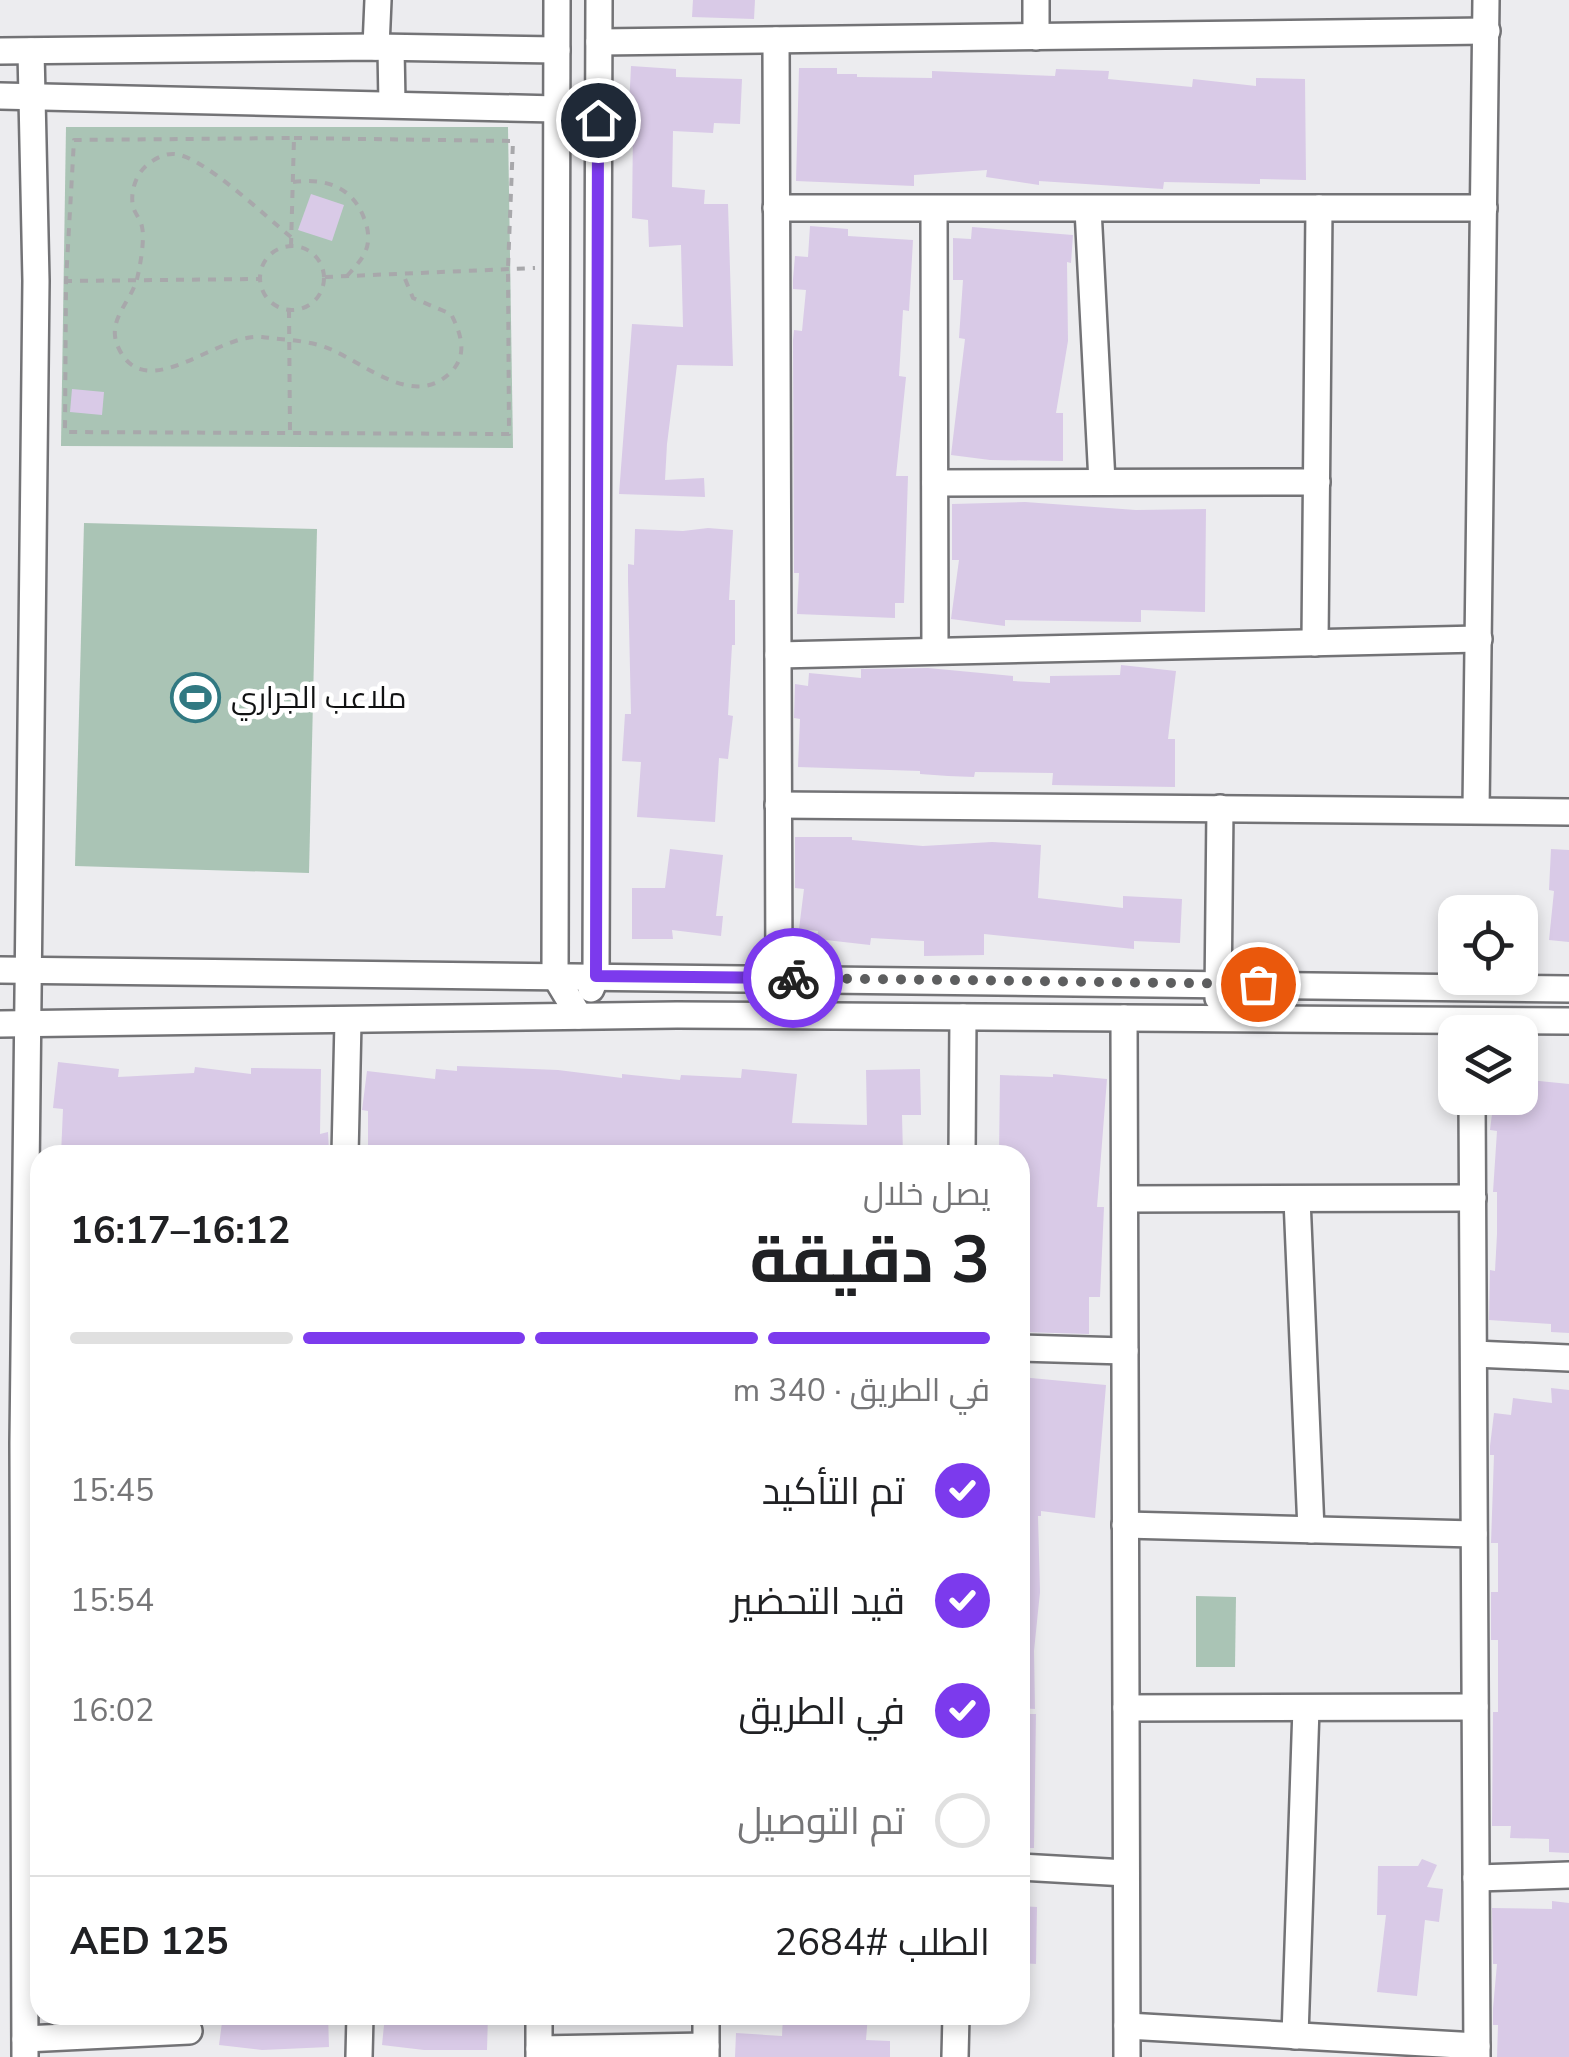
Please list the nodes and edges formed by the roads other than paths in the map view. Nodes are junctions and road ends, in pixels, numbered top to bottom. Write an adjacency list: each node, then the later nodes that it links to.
1 (378, 0): 10 (street)
2 (557, 0): 11 (street)
3 (599, 0): 9 (street)
4 (1036, 0): 7 (street)
5 (1486, 0): 6 (street)
6 (1487, 31): 7 (street); 20 (street)
7 (1036, 37): 8 (street)
8 (776, 40): 9 (street); 18 (street)
9 (599, 42): 37 (street)
10 (384, 48): 11 (street); 12 (street); 16 (street)
11 (557, 50): 17 (street)
12 (31, 51): 13 (street); 15 (street)
13 (0, 52)
14 (0, 96): 15 (street)
15 (32, 97): 16 (street); 35 (street)
16 (392, 104): 17 (street)
17 (556, 109): 36 (street)
18 (776, 208): 21 (street); 29 (street)
19 (1319, 208): 20 (street); 22 (street); 24 (street)
20 (1484, 208): 26 (street)
21 (934, 209): 22 (street); 25 (street)
22 (1088, 209): 23 (street)
23 (1102, 482): 24 (street); 25 (street)
24 (1317, 482): 27 (street)
25 (935, 483): 28 (street)
26 (1478, 639): 27 (street); 32 (street)
27 (1315, 642): 28 (street)
28 (935, 651): 29 (street)
29 (778, 655): 30 (street)
30 (778, 805): 31 (street); 38 (street)
31 (1220, 808): 32 (street); 39 (street)
32 (1476, 810): 33 (street)
33 (1569, 812)
34 (0, 970): 35 (street)
35 (29, 970): 36 (street); 49 (street)
36 (555, 976): 37 (street); 41 (street)
37 (596, 976): 38 (street); 41 (street)
38 (778, 978): 39 (street)
39 (1219, 984): 40 (street); 44 (street)
40 (1569, 989)
41 (579, 1016): 42 (street); 45 (street)
42 (963, 1017): 43 (street); 54 (street)
43 (1124, 1018): 44 (street); 56 (street)
44 (1218, 1019): 50 (street)
45 (348, 1020): 49 (street); 53 (street)
46 (1569, 1021): 47 (street)
47 (1538, 1023)
48 (0, 1024): 49 (street)
49 (28, 1024): 52 (street)
50 (1438, 1025)
51 (1472, 1115): 55 (street)
52 (32, 1145)
53 (345, 1145)
54 (962, 1145)
55 (1473, 1198): 57 (street); 60 (street)
56 (1124, 1199): 57 (street); 59 (street)
57 (1297, 1199): 63 (street)
58 (1030, 1348): 59 (street)
59 (1125, 1351): 62 (street)
60 (1474, 1354): 61 (street); 64 (street)
61 (1569, 1358)
62 (1126, 1525): 63 (street); 66 (street)
63 (1311, 1530): 64 (street)
64 (1474, 1534): 65 (street)
65 (1475, 1707): 67 (street); 72 (street)
66 (1126, 1708): 67 (street); 70 (street)
67 (1306, 1708): 79 (street)
68 (30, 1807): 80 (street)
69 (1030, 1868): 70 (street)
70 (1126, 1873): 77 (street)
71 (1569, 1875): 72 (street)
72 (1476, 1878): 81 (street)
73 (360, 2025): 84 (street)
74 (538, 2025): 83 (street)
75 (706, 2025): 82 (street)
76 (956, 2025): 85 (street)
77 (1127, 2026): 79 (street); 86 (street)
78 (189, 2034): 80 (street)
79 (1294, 2036): 81 (street)
80 (25, 2048)
81 (1477, 2051)
82 (706, 2052): 83 (street)
83 (539, 2053)
84 (359, 2057)
85 (955, 2057)
86 (1127, 2057)

